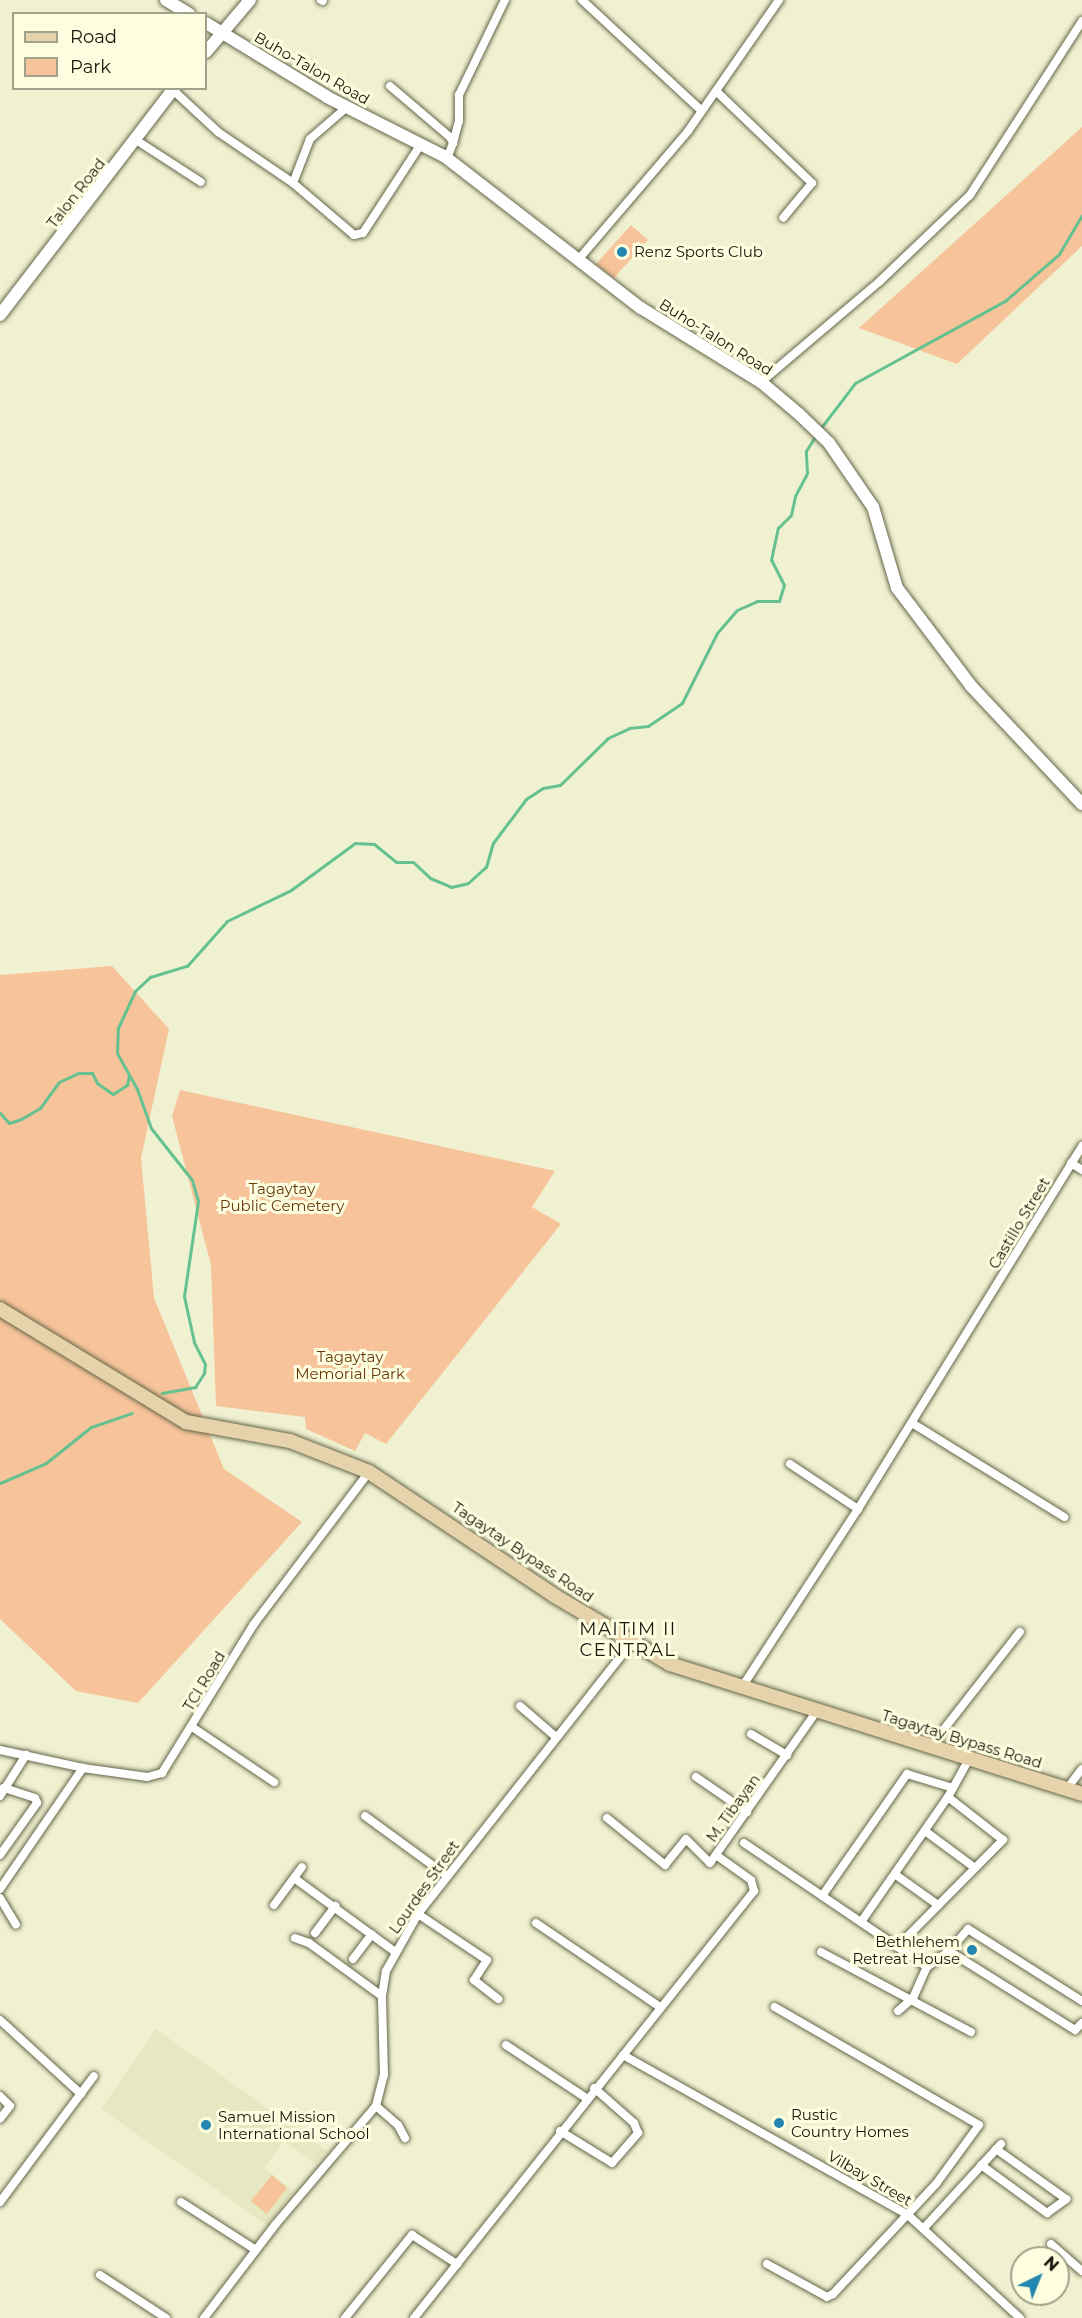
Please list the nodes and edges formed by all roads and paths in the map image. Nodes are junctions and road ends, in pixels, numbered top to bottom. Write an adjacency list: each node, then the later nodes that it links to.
1 (166, 0): 6 (street)
2 (250, 0): 9 (street)
3 (505, 0): 18 (street)
4 (582, 0): 16 (street)
5 (778, 0): 14 (street)
6 (186, 12)
7 (1082, 21): 26 (street)
8 (207, 24): 9 (street, Buho-Talon Road)
9 (223, 33): 10 (street); 15 (street, Buho-Talon Road)
10 (207, 51)
11 (390, 86): 18 (street)
12 (173, 90): 17 (street, Talon Road)
13 (175, 90): 22 (street)
14 (716, 91): 16 (street); 23 (street)
15 (347, 107): 19 (street, Buho-Talon Road); 22 (street)
16 (702, 111): 24 (street)
17 (136, 140): 21 (street); 25 (street, Talon Road)
18 (453, 143): 20 (street)
19 (421, 144): 20 (street, Buho-Talon Road); 22 (street)
20 (447, 159): 24 (street, Buho-Talon Road)
21 (201, 182)
22 (292, 183)
23 (783, 218)
24 (578, 260): 26 (street, Buho-Talon Road)
25 (0, 315)
26 (761, 382): 27 (street, Buho-Talon Road)
27 (1082, 804)
28 (1082, 1146): 29 (street, Castillo Street)
29 (1071, 1163): 30 (street); 32 (street, Castillo Street)
30 (1082, 1170)
31 (0, 1309): 34 (main road, Tagaytay Bypass Road)
32 (912, 1423): 35 (street, Castillo Street); 36 (street)
33 (790, 1464): 35 (street)
34 (369, 1472): 38 (main road, Tagaytay Bypass Road); 42 (street, TCI Road)
35 (858, 1509): 39 (street, Castillo Street)
36 (1064, 1517)
37 (1020, 1632): 45 (street)
38 (631, 1643): 39 (main road, Tagaytay Bypass Road); 44 (street, Lourdes Street)
39 (742, 1687): 41 (main road, Tagaytay Bypass Road)
40 (520, 1706): 44 (street)
41 (817, 1711): 45 (main road, Tagaytay Bypass Road); 48 (street, M. Tibayan)
42 (192, 1727): 50 (street, TCI Road); 53 (street)
43 (751, 1734): 48 (street)
44 (556, 1737): 68 (street, Lourdes Street)
45 (930, 1747): 49 (main road, Tagaytay Bypass Road)
46 (0, 1750): 47 (street, TCI Road)
47 (26, 1755): 50 (street, TCI Road); 56 (street)
48 (787, 1755): 59 (street, M. Tibayan)
49 (969, 1759): 54 (street); 55 (main road, Tagaytay Bypass Road)
50 (83, 1768): 71 (street)
51 (1082, 1769): 55 (street)
52 (696, 1777): 59 (street)
53 (274, 1782)
54 (953, 1788): 58 (street); 72 (street)
55 (1066, 1790): 57 (main road, Tagaytay Bypass Road)
56 (2, 1791): 64 (street)
57 (1082, 1794)
58 (948, 1797): 62 (street); 67 (street)
59 (747, 1812): 65 (street, M. Tibayan)
60 (365, 1816): 68 (street)
61 (607, 1818): 65 (street, M. Tibayan)
62 (925, 1831): 67 (street); 69 (street)
63 (744, 1843): 72 (street)
64 (0, 1855)
65 (716, 1855): 94 (street)
66 (302, 1867): 70 (street)
67 (975, 1868): 75 (street)
68 (446, 1875): 77 (street, Lourdes Street)
69 (896, 1875): 75 (street); 79 (street)
70 (294, 1878): 74 (street); 76 (street)
71 (0, 1889)
72 (822, 1896): 79 (street)
73 (0, 1898): 80 (street)
74 (274, 1905)
75 (938, 1905): 84 (street)
76 (335, 1906): 81 (street); 82 (street)
77 (418, 1914): 86 (street, Lourdes Street); 92 (street)
78 (536, 1923): 94 (street)
79 (861, 1923): 84 (street)
80 (16, 1925)
81 (315, 1933)
82 (372, 1934): 86 (street); 88 (street)
83 (295, 1938): 90 (street)
84 (897, 1947): 89 (street)
85 (949, 1951): 89 (street); 93 (street); 98 (street)
86 (395, 1952): 90 (street, Lourdes Street)
87 (821, 1952): 91 (street)
88 (353, 1959)
89 (927, 1967): 91 (street)
90 (382, 1996): 107 (street, Lourdes Street)
91 (913, 1998): 96 (street); 99 (street)
92 (498, 1999)
93 (1082, 2001)
94 (660, 2007): 101 (street)
95 (775, 2007): 116 (street)
96 (898, 2011)
97 (0, 2020): 104 (street)
98 (1082, 2023)
99 (971, 2032)
100 (506, 2045): 106 (street)
101 (623, 2055): 103 (street); 116 (street, Vilbay Street)
102 (94, 2076): 104 (street)
103 (594, 2088): 106 (street); 109 (street)
104 (81, 2094): 113 (street)
105 (0, 2096): 108 (street)
106 (586, 2098): 109 (street)
107 (376, 2106): 110 (street); 119 (street, Lourdes Street)
108 (0, 2119)
109 (560, 2131): 120 (street)
110 (405, 2138)
111 (981, 2165): 111 (street); 117 (street)
112 (0, 2184): 113 (street)
113 (9, 2189): 114 (street)
114 (0, 2202)
115 (181, 2202): 119 (street)
116 (908, 2215): 117 (street, Vilbay Street); 121 (street)
117 (924, 2228): 128 (street, Vilbay Street)
118 (1052, 2244): 122 (street)
119 (256, 2250): 125 (street, Lourdes Street)
120 (457, 2264): 126 (street); 127 (street)
121 (767, 2264)
122 (1082, 2271)
123 (100, 2275): 124 (street)
124 (166, 2318)
125 (204, 2318)
126 (345, 2318)
127 (414, 2318)
128 (1020, 2318)

